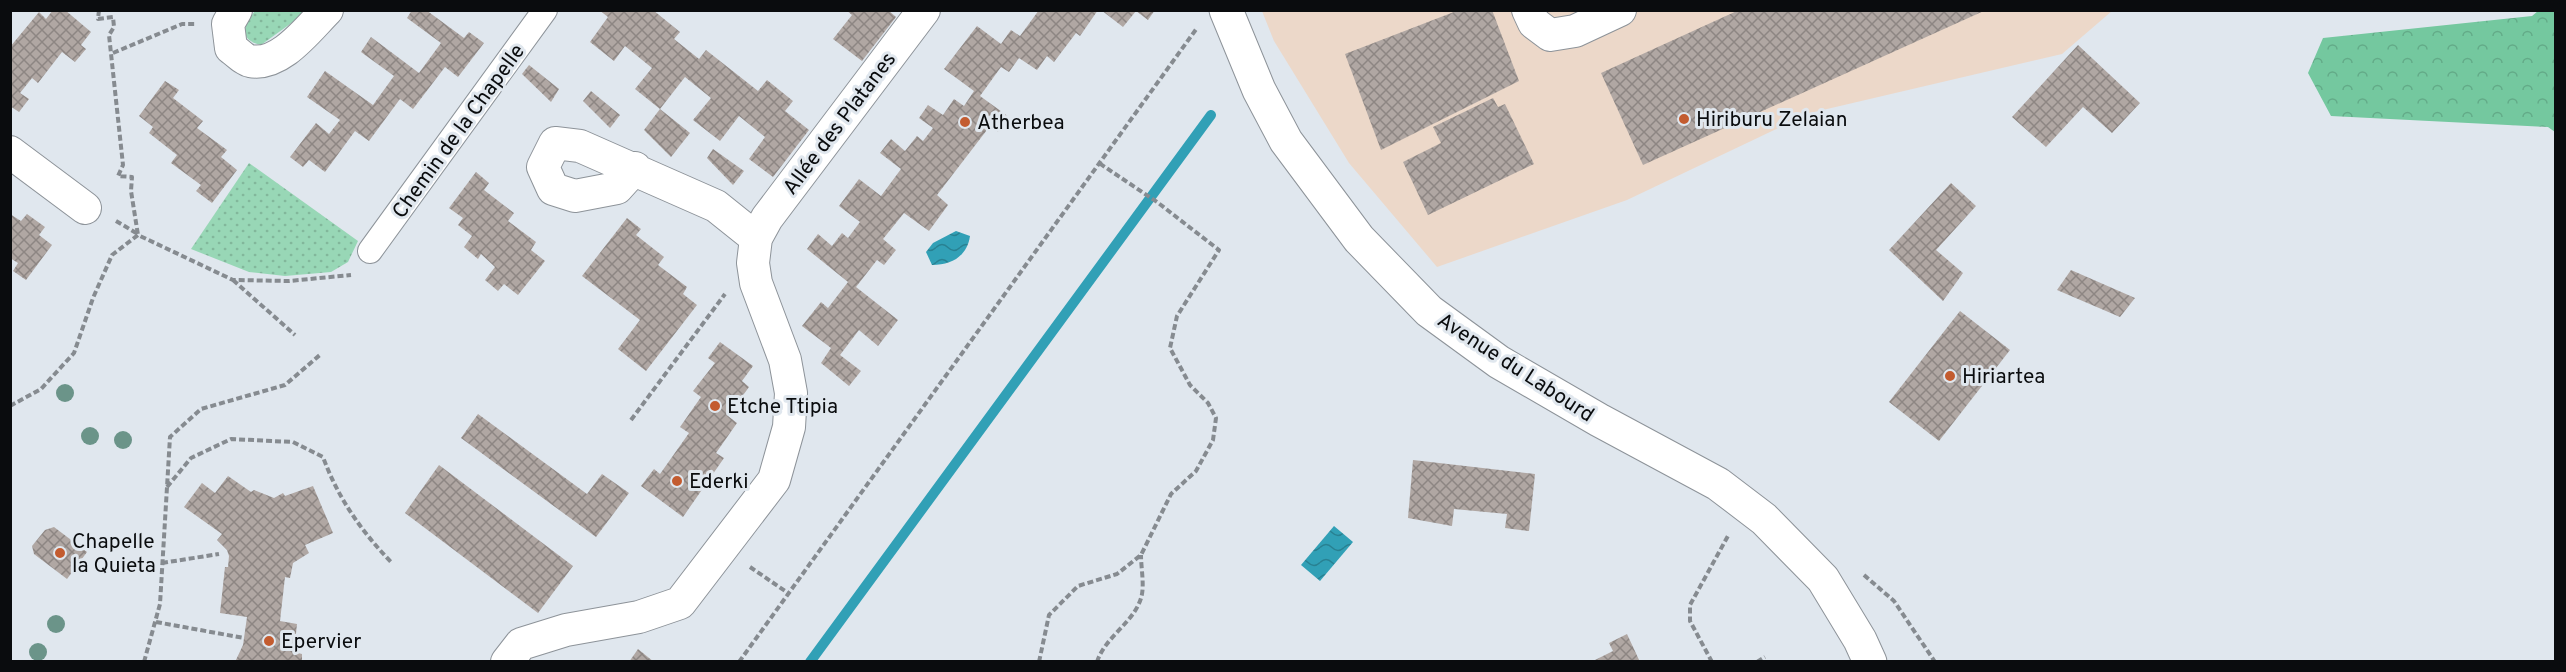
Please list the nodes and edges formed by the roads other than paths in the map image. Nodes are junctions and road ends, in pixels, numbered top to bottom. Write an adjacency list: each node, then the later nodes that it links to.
1 (327, 10): 7 (street)
2 (545, 10): 12 (street, Chemin de la Chapelle)
3 (924, 10): 11 (street, Allée des Platanes)
4 (1528, 10): 5 (street)
5 (1620, 10)
6 (1214, 16): 14 (street, Avenue du Labourd)
7 (232, 17)
8 (10, 153): 10 (street)
9 (635, 168): 11 (street)
10 (85, 208)
11 (756, 238): 13 (street, Allée des Platanes)
12 (369, 251)
13 (507, 662)
14 (1870, 662)

